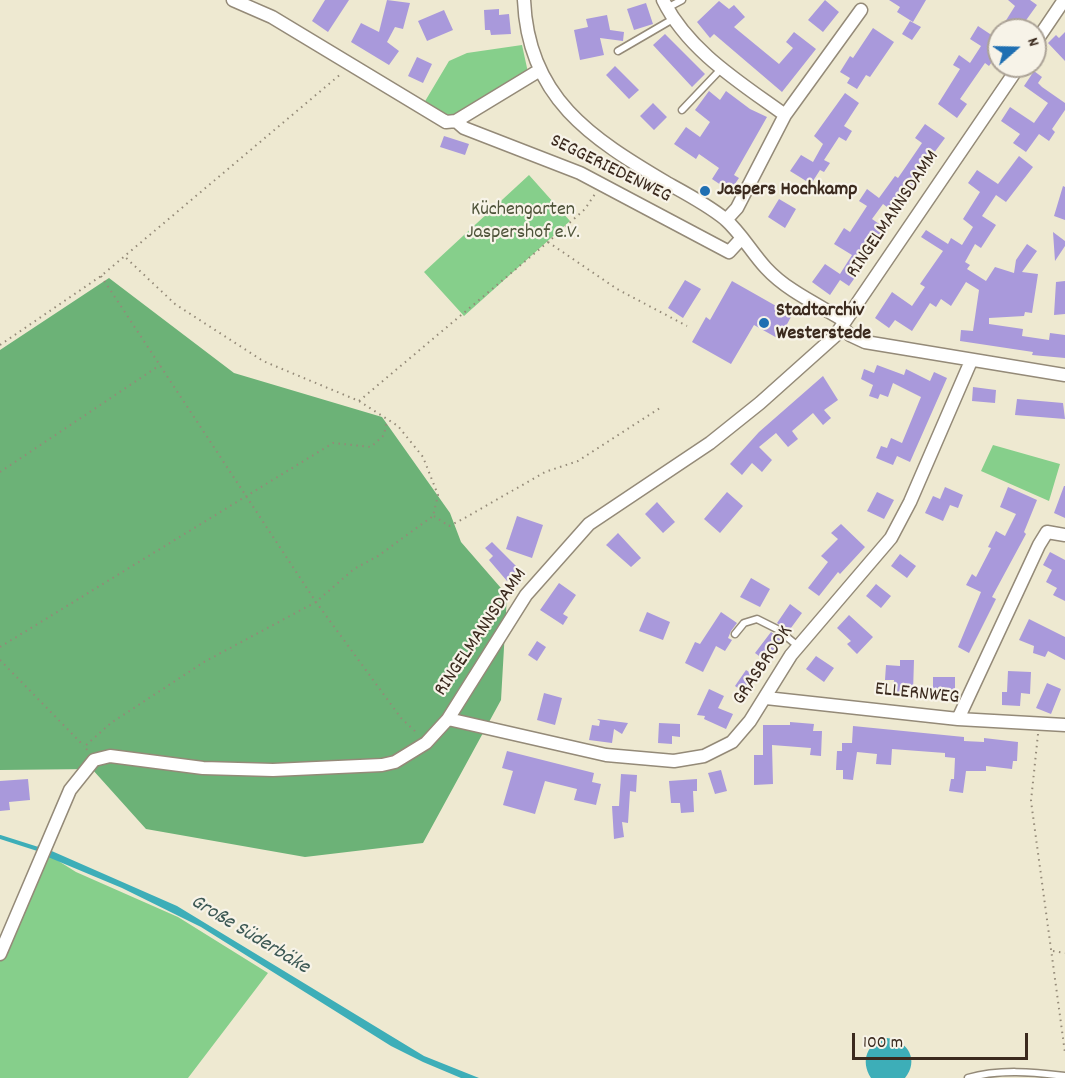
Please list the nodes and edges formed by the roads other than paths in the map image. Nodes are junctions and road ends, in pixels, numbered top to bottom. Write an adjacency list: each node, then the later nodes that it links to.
1 (233, 0): 14 (street, SEGGERIEDENWEG)
2 (524, 0): 10 (street)
3 (682, 0): 5 (lane)
4 (1064, 0): 7 (street)
5 (668, 9): 8 (lane); 9 (street)
6 (861, 10): 13 (street)
7 (1047, 25)
8 (618, 51)
9 (721, 69): 12 (lane); 13 (street)
10 (540, 70): 14 (street); 15 (street)
11 (1011, 78): 17 (street, RINGELMANNSDAMM)
12 (682, 110)
13 (785, 115): 15 (street)
14 (456, 121): 16 (street, SEGGERIEDENWEG)
15 (726, 220): 16 (street)
16 (741, 239): 17 (street)
17 (844, 324): 18 (street); 24 (street, RINGELMANNSDAMM)
18 (971, 361): 19 (street); 22 (street, GRASBROOK)
19 (1065, 375)
20 (1065, 535): 25 (street)
21 (735, 634): 22 (lane)
22 (798, 646): 23 (street, GRASBROOK)
23 (766, 698): 24 (street, GRASBROOK); 25 (street, ELLERNWEG)
24 (448, 718): 27 (street, RINGELMANNSDAMM)
25 (958, 719): 26 (street, ELLERNWEG)
26 (1065, 726)
27 (0, 954)
28 (1065, 1076): 29 (lane)
29 (968, 1078)

